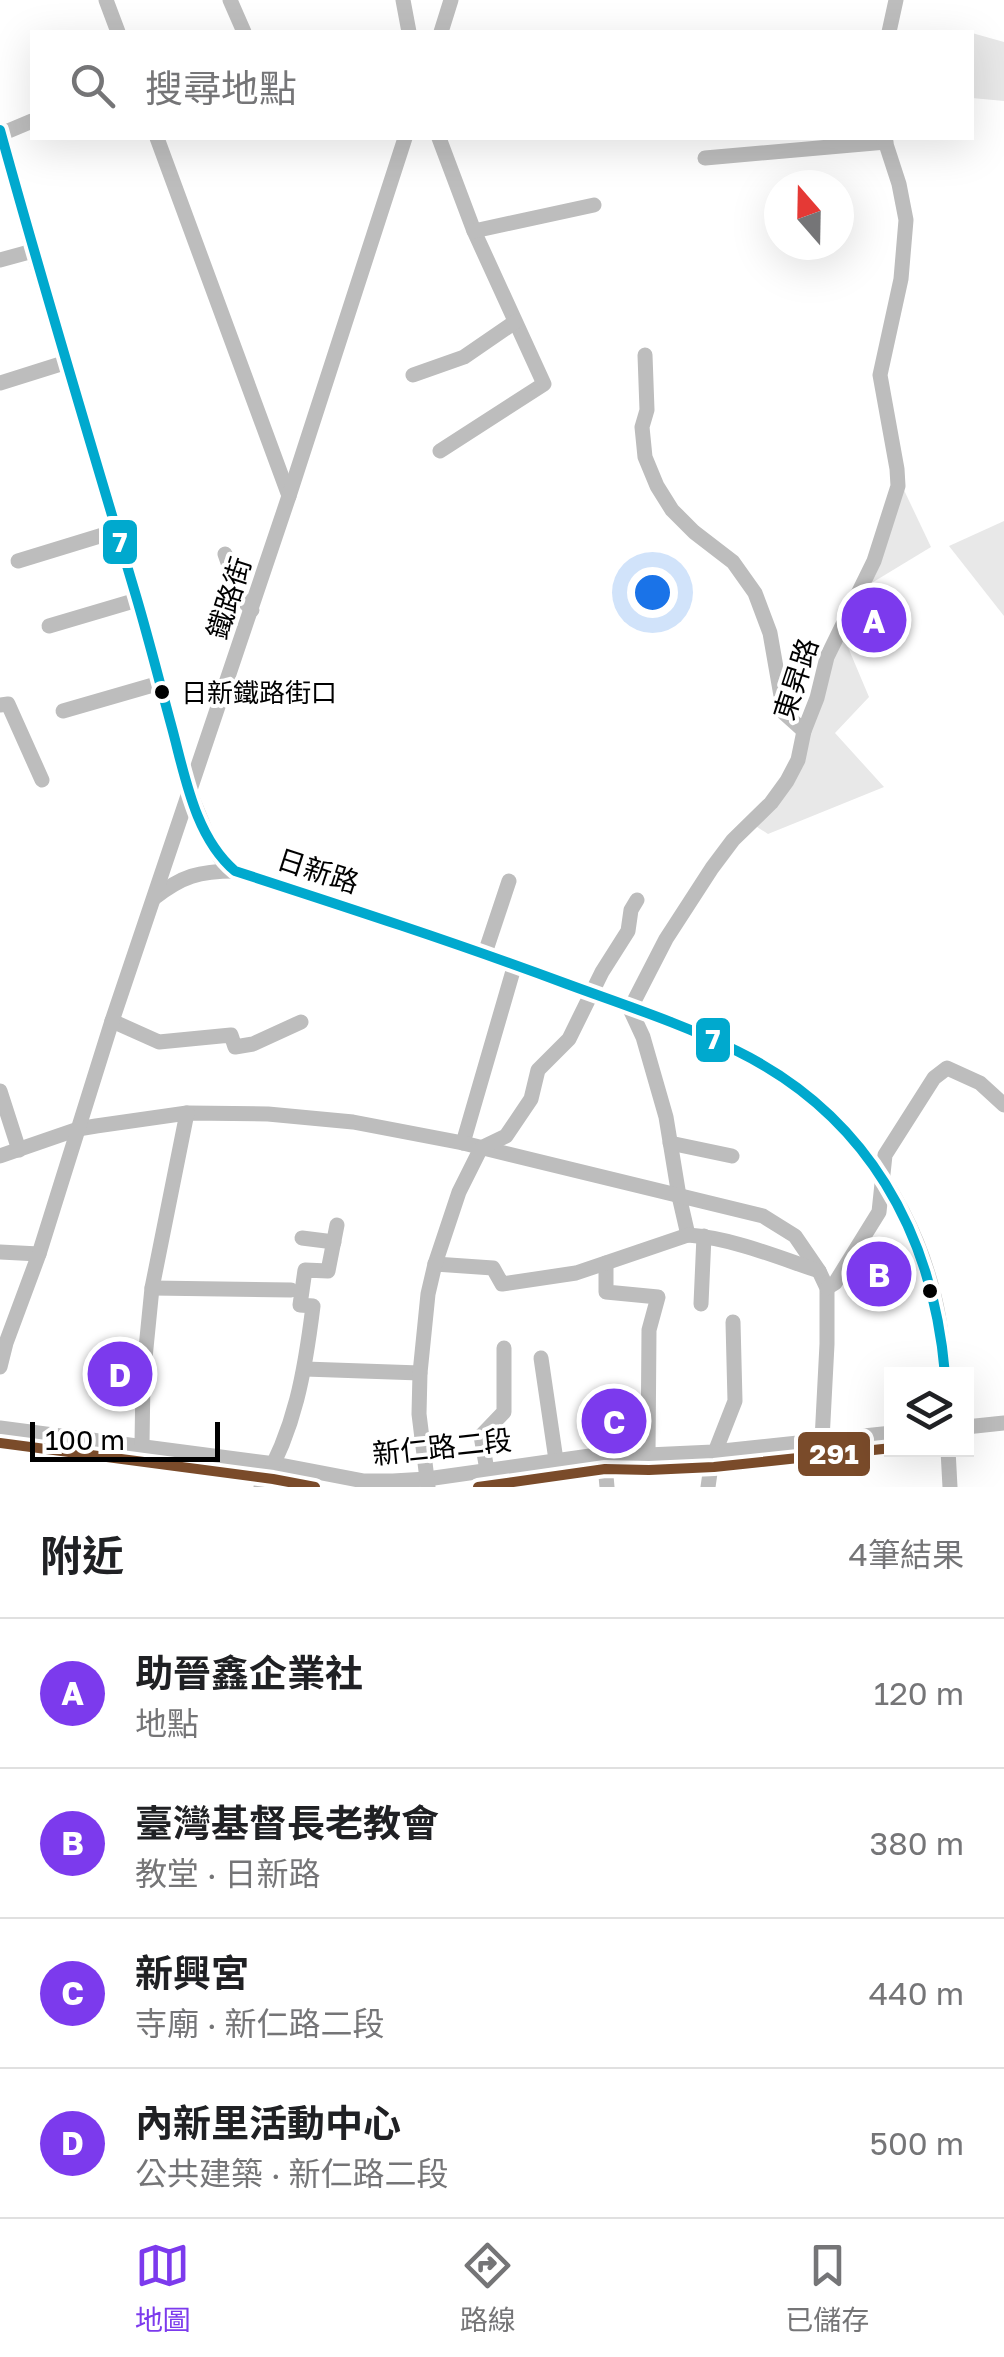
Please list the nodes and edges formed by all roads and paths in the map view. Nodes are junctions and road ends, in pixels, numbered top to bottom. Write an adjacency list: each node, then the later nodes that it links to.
1 (106, 0): 6 (street)
2 (230, 0): 7 (street)
3 (403, 0): 8 (street)
4 (451, 0): 9 (street)
5 (896, 0): 10 (street)
6 (117, 30)
7 (243, 30)
8 (410, 30)
9 (441, 30)
10 (889, 30)
11 (30, 123): 12 (street)
12 (0, 132): 20 (street, 日新路)
13 (158, 140): 28 (street)
14 (404, 140): 28 (street, 鐵路街)
15 (440, 140): 19 (street)
16 (885, 140): 17 (street); 38 (street, 東昇路)
17 (705, 158)
18 (594, 205): 19 (street)
19 (474, 231): 22 (street)
20 (33, 252): 21 (street); 24 (street, 日新路)
21 (0, 260)
22 (514, 322): 25 (street); 27 (street)
23 (645, 355): 38 (street)
24 (67, 362): 26 (street); 29 (street, 日新路)
25 (413, 376)
26 (0, 383)
27 (440, 451)
28 (289, 496): 33 (street, 鐵路街)
29 (116, 531): 31 (street); 32 (street, 日新路)
30 (225, 554): 33 (street)
31 (18, 561)
32 (137, 600): 34 (street); 35 (street, 日新路)
33 (252, 610): 40 (street, 鐵路街)
34 (50, 626)
35 (160, 683): 37 (street); 40 (street, 日新路)
36 (0, 704): 39 (street)
37 (63, 711)
38 (804, 731): 48 (street, 東昇路)
39 (42, 780)
40 (190, 793): 41 (street, 日新路); 43 (street, 鐵路街)
41 (235, 871): 43 (street); 45 (street, 日新路)
42 (509, 881): 45 (street)
43 (154, 898): 49 (street, 鐵路街)
44 (636, 900): 47 (street)
45 (485, 953): 46 (street, 日新路)
46 (515, 964): 47 (street, 日新路); 55 (street)
47 (593, 994): 48 (street, 日新路); 57 (street)
48 (630, 1008): 56 (street); 61 (street, 日新路)
49 (112, 1021): 50 (street); 54 (street, 鐵路街)
50 (301, 1022)
51 (0, 1091): 58 (street)
52 (1004, 1105): 61 (street)
53 (186, 1113): 54 (street); 55 (street); 72 (street)
54 (78, 1129): 58 (street); 68 (street, 鐵路街)
55 (464, 1143): 57 (street)
56 (670, 1144): 60 (street); 62 (street)
57 (482, 1148): 62 (street); 70 (street)
58 (19, 1150): 59 (street)
59 (0, 1156)
60 (732, 1156)
61 (884, 1178): 73 (street); 80 (street, 日新路)
62 (679, 1196): 64 (street); 71 (street)
63 (337, 1224): 66 (street)
64 (696, 1235): 69 (street); 71 (street); 75 (street)
65 (302, 1238): 66 (street)
66 (334, 1242): 81 (street)
67 (0, 1252): 68 (street)
68 (38, 1254): 79 (street, 鐵路街)
69 (606, 1263): 70 (street); 91 (street)
70 (435, 1264): 82 (street)
71 (819, 1271): 73 (street)
72 (152, 1288): 74 (street); 88 (street)
73 (827, 1288): 87 (street)
74 (291, 1290)
75 (701, 1304)
76 (733, 1322): 89 (street)
77 (504, 1348): 95 (street)
78 (541, 1358): 93 (street)
79 (0, 1367)
80 (944, 1367)
81 (306, 1370): 82 (street); 94 (street)
82 (420, 1372): 96 (street)
83 (1004, 1423): 84 (street)
84 (974, 1426)
85 (0, 1428): 88 (street, 新仁路二段)
86 (884, 1434): 87 (street, 新仁路二段)
87 (822, 1440): 89 (street, 新仁路二段)
88 (142, 1445): 94 (street, 新仁路二段)
89 (714, 1452): 91 (street, 新仁路二段); 100 (street)
90 (604, 1454): 91 (street, 新仁路二段); 93 (street, 新仁路二段); 99 (street)
91 (648, 1456)
92 (948, 1457): 101 (street)
93 (556, 1460): 95 (street, 新仁路二段)
94 (275, 1464): 96 (street, 新仁路二段); 97 (street)
95 (487, 1469): 96 (street, 新仁路二段); 98 (street)
96 (428, 1483)
97 (261, 1487)
98 (490, 1487)
99 (607, 1487)
100 (708, 1487)
101 (950, 1487)

